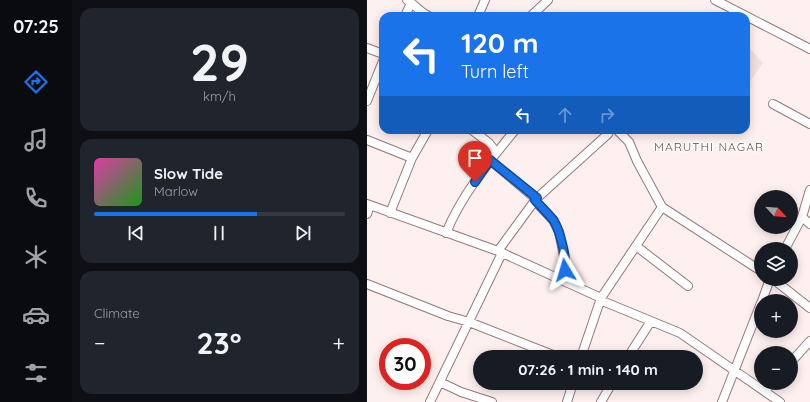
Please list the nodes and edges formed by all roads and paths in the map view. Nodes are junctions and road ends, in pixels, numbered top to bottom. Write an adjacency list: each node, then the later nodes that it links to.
1 (485, 0): 7 (street)
2 (548, 0): 8 (street)
3 (715, 0): 9 (street)
4 (409, 1): 5 (street); 6 (street)
5 (406, 12)
6 (421, 12)
7 (480, 12)
8 (535, 12)
9 (739, 12)
10 (750, 18): 12 (street)
11 (367, 48): 13 (street)
12 (810, 48)
13 (379, 52)
14 (379, 71): 15 (street)
15 (367, 101)
16 (773, 104): 17 (street)
17 (810, 124)
18 (426, 134): 25 (street)
19 (477, 134): 24 (street)
20 (512, 134): 24 (street)
21 (608, 134): 28 (street)
22 (616, 134): 30 (street)
23 (367, 140): 25 (street)
24 (496, 152): 26 (street)
25 (412, 158): 31 (street)
26 (490, 160): 28 (street); 35 (street)
27 (810, 190): 33 (street)
28 (536, 200): 38 (street); 40 (street)
29 (369, 205): 31 (street); 32 (street)
30 (662, 207): 37 (street); 39 (street)
31 (390, 213): 35 (street)
32 (367, 214)
33 (802, 217): 34 (street); 36 (street)
34 (810, 224)
35 (446, 233): 38 (street)
36 (789, 242)
37 (636, 246): 42 (street); 44 (street)
38 (500, 252): 40 (street); 48 (street)
39 (754, 266)
40 (562, 280): 44 (street)
41 (367, 284): 48 (street)
42 (688, 286)
43 (780, 286): 45 (street)
44 (601, 299): 46 (street); 51 (street)
45 (810, 308)
46 (651, 320): 52 (street); 54 (street)
47 (754, 321): 54 (street)
48 (469, 322): 50 (street); 55 (street)
49 (810, 341): 53 (street)
50 (540, 350)
51 (583, 350)
52 (633, 350)
53 (798, 354)
54 (735, 371): 58 (street); 63 (street)
55 (440, 382): 59 (street); 60 (street)
56 (571, 390): 61 (street)
57 (608, 390): 62 (street)
58 (765, 391): 64 (street)
59 (430, 402)
60 (492, 402)
61 (567, 402)
62 (601, 402)
63 (722, 402)
64 (780, 402)

